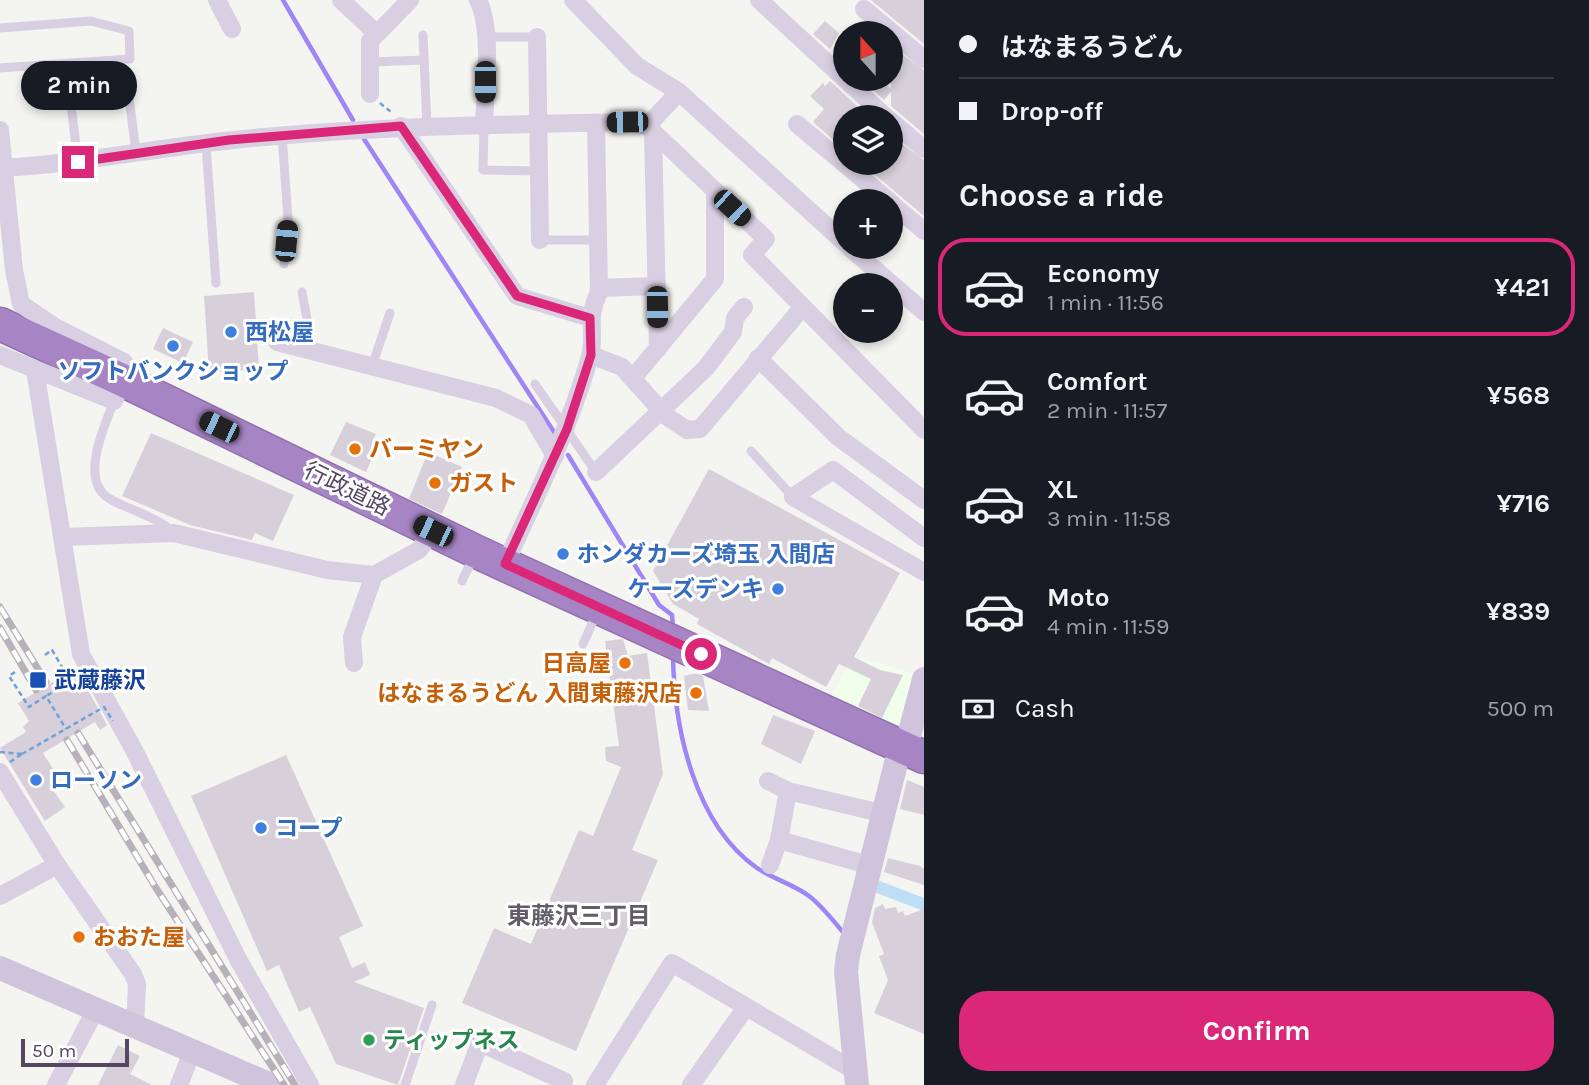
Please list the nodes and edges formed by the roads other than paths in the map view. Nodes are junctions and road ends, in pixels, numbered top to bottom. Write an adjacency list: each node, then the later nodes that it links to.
1 (217, 0): 9 (street)
2 (341, 0): 10 (street)
3 (410, 0): 10 (street)
4 (478, 0): 12 (street)
5 (573, 0): 18 (street)
6 (759, 0): 22 (street)
7 (864, 9): 15 (street)
8 (0, 28): 17 (lane)
9 (232, 29)
10 (376, 33): 16 (street)
11 (423, 35): 14 (lane)
12 (485, 37): 13 (lane); 26 (street)
13 (537, 37): 24 (street)
14 (424, 60): 16 (lane); 28 (lane)
15 (924, 60)
16 (370, 62): 19 (street)
17 (0, 68)
18 (679, 92): 29 (street); 43 (street)
19 (370, 94)
20 (70, 97): 36 (lane)
21 (129, 97): 35 (lane)
22 (873, 105)
23 (596, 123): 24 (street); 29 (street); 45 (street)
24 (538, 124): 26 (street); 38 (street)
25 (797, 124): 39 (street)
26 (484, 125): 28 (street); 38 (lane)
27 (401, 126): 28 (street); 32 (street); 56 (street)
28 (427, 127)
29 (650, 129): 40 (street); 49 (street)
30 (0, 130): 37 (street)
31 (903, 131): 34 (street)
32 (282, 135): 33 (street); 47 (lane)
33 (205, 145): 35 (street); 48 (lane)
34 (924, 149)
35 (137, 155): 36 (street)
36 (78, 162): 37 (street)
37 (3, 168): 67 (street)
38 (539, 171): 44 (street)
39 (874, 189)
40 (715, 192): 53 (street); 59 (street)
41 (903, 213): 42 (street)
42 (924, 231)
43 (833, 232)
44 (540, 240): 45 (lane)
45 (598, 240): 50 (street)
46 (863, 259): 54 (street)
47 (284, 264)
48 (216, 283)
49 (657, 286): 50 (street); 59 (street)
50 (599, 288): 56 (street)
51 (302, 292): 60 (lane)
52 (744, 307): 69 (street)
53 (802, 308): 63 (street); 71 (street)
54 (924, 312)
55 (390, 313): 64 (lane)
56 (590, 318): 62 (street)
57 (0, 324): 67 (highway, 行政道路)
58 (277, 342): 60 (street)
59 (658, 349): 66 (street)
60 (313, 351): 64 (street)
61 (0, 355): 65 (street)
62 (591, 355): 66 (street); 70 (street)
63 (758, 358): 69 (street); 76 (street)
64 (372, 366): 73 (street)
65 (35, 370): 67 (street); 79 (street)
66 (633, 378): 69 (street)
67 (120, 381): 77 (highway, 行政道路); 78 (lane)
68 (535, 384): 70 (lane)
69 (663, 412): 74 (street)
70 (567, 429): 73 (street); 74 (lane)
71 (924, 430)
72 (751, 451): 75 (lane)
73 (555, 456): 82 (street)
74 (596, 472)
75 (793, 497): 80 (street); 83 (street)
76 (924, 500)
77 (433, 531): 81 (highway, 行政道路); 84 (street)
78 (174, 533): 79 (street); 84 (street)
79 (63, 537): 110 (street)
80 (924, 538)
81 (477, 552): 82 (highway, 行政道路); 85 (lane)
82 (505, 564): 86 (highway, 行政道路)
83 (924, 572)
84 (374, 575): 88 (street)
85 (462, 581)
86 (599, 607): 87 (lane); 90 (highway, 行政道路)
87 (583, 644)
88 (354, 663)
89 (924, 679): 90 (street)
90 (914, 752): 94 (street)
91 (2, 769): 96 (street)
92 (768, 781): 93 (street)
93 (788, 791): 94 (street); 95 (street)
94 (885, 814): 98 (street)
95 (779, 840): 97 (street); 98 (street)
96 (57, 865): 99 (street); 104 (street)
97 (770, 865)
98 (872, 866): 106 (street)
99 (0, 896)
100 (0, 968): 103 (street)
101 (432, 1005): 111 (lane)
102 (746, 1007): 106 (street); 114 (street); 115 (street)
103 (95, 1011): 104 (street); 107 (street)
104 (135, 1026): 105 (street)
105 (191, 1052): 108 (street); 109 (street)
106 (856, 1078)
107 (56, 1085)
108 (179, 1085)
109 (271, 1085)
110 (310, 1085)
111 (405, 1085)
112 (464, 1085): 113 (street)
113 (561, 1085)
114 (595, 1085)
115 (691, 1085)

